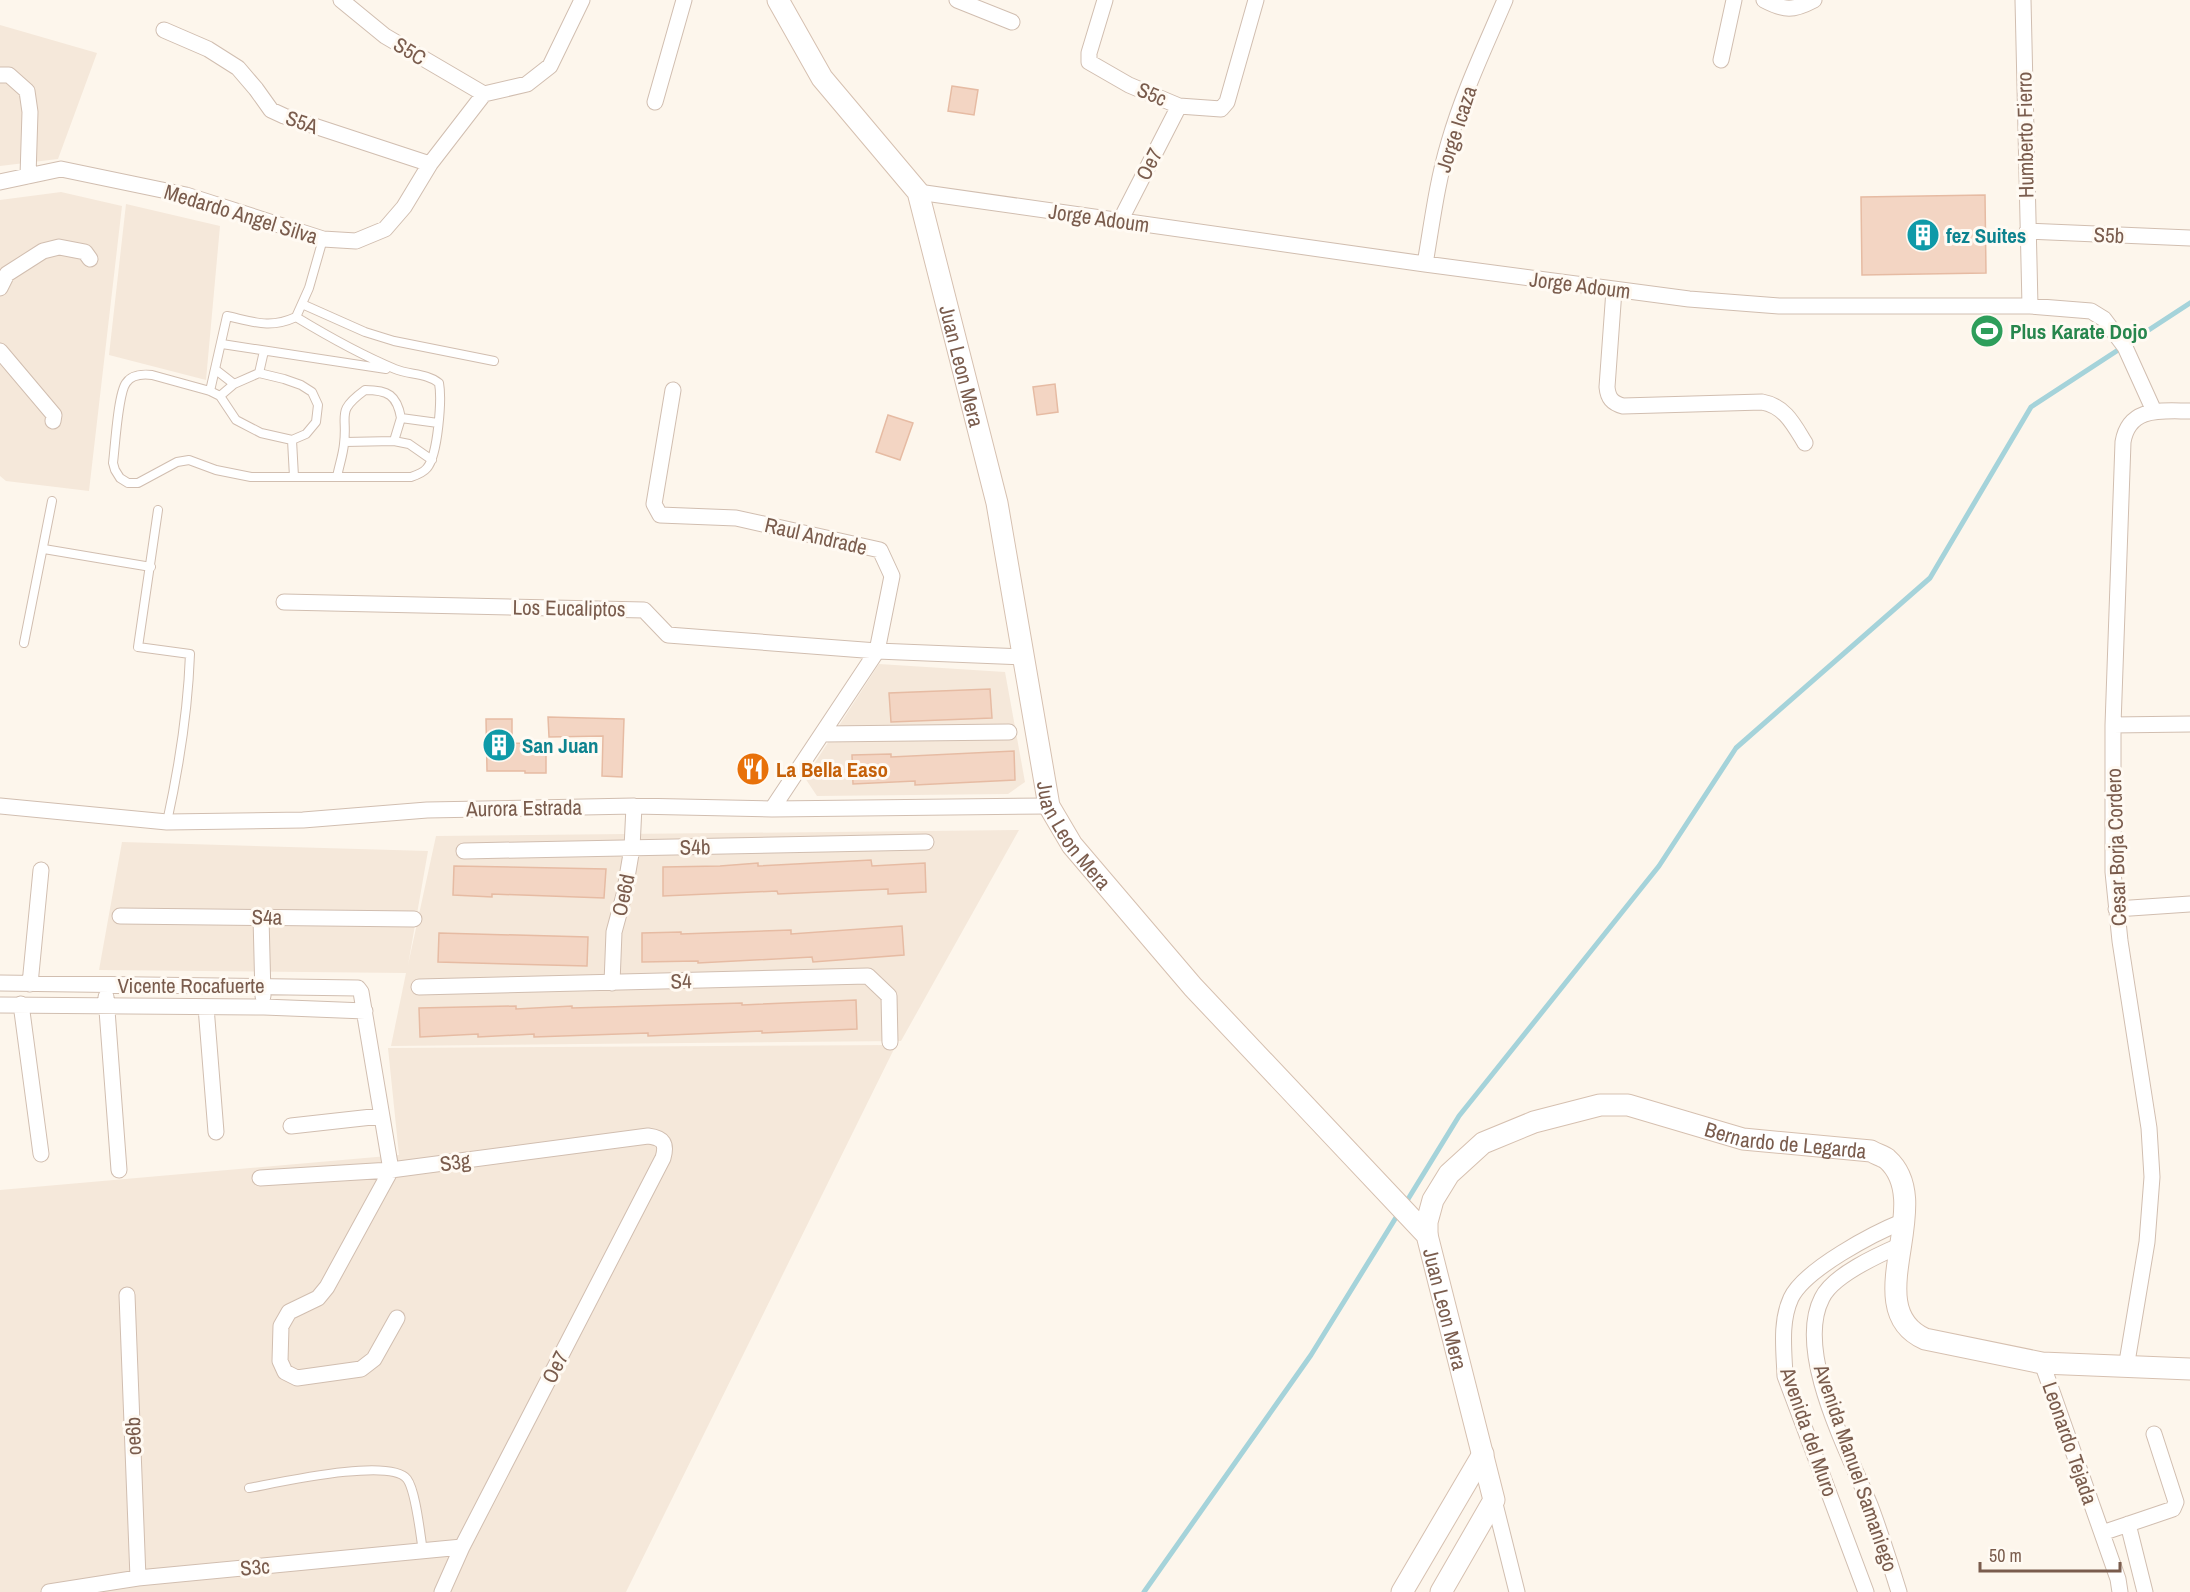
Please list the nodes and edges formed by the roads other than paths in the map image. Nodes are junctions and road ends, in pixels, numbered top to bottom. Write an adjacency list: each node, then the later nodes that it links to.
1 (341, 0): 17 (street, S5C)
2 (582, 0): 17 (street)
3 (684, 0): 18 (street)
4 (778, 0): 23 (street, Juan Leon Mera)
5 (957, 0): 13 (street)
6 (1105, 0): 19 (street, S5c)
7 (1256, 0): 19 (street, S5c)
8 (1505, 0): 29 (street, Jorge Icaza)
9 (1734, 0): 15 (street)
10 (1764, 0): 11 (street)
11 (1814, 0)
12 (2023, 0): 25 (street, Humberto Fierro)
13 (1012, 22)
14 (164, 30): 20 (street, S5A)
15 (1721, 60)
16 (0, 75): 21 (street)
17 (484, 94): 20 (street, Medardo Angel Silva)
18 (655, 102)
19 (1179, 106): 24 (street, Oe7)
20 (430, 164): 27 (street, Medardo Angel Silva)
21 (28, 176): 22 (street, Medardo Angel Silva); 27 (street, Medardo Angel Silva)
22 (0, 182)
23 (918, 192): 24 (street, Jorge Adoum); 65 (street, Juan Leon Mera)
24 (1120, 221): 29 (street, Jorge Adoum)
25 (2027, 231): 26 (street, S5b); 33 (street, Humberto Fierro)
26 (2190, 238)
27 (323, 239): 32 (lane)
28 (90, 259): 30 (street)
29 (1425, 264): 31 (street, Jorge Adoum)
30 (0, 288)
31 (1614, 290): 33 (street, Jorge Adoum); 54 (street)
32 (302, 304): 34 (lane); 38 (lane)
33 (2030, 306): 46 (street, Jorge Adoum)
34 (296, 317): 35 (lane); 40 (lane)
35 (222, 344): 37 (lane); 39 (lane)
36 (0, 351): 49 (street)
37 (264, 351): 40 (lane); 41 (lane)
38 (494, 362)
39 (216, 370): 42 (lane); 44 (lane)
40 (400, 371): 50 (lane)
41 (259, 373): 42 (lane); 51 (lane)
42 (234, 384): 45 (lane)
43 (673, 390): 64 (street, Raul Andrade)
44 (210, 391): 45 (lane); 56 (lane)
45 (220, 396): 51 (lane)
46 (2150, 405): 47 (street); 67 (street, Cesar Borja Cordero)
47 (2190, 411)
48 (401, 418): 50 (lane); 52 (lane); 53 (lane)
49 (53, 421)
50 (438, 423): 55 (lane)
51 (292, 440): 56 (lane)
52 (394, 441): 53 (lane); 55 (lane)
53 (345, 442): 57 (lane)
54 (1805, 443)
55 (432, 460): 57 (lane)
56 (294, 477): 57 (lane)
57 (337, 477)
58 (52, 501): 60 (lane)
59 (158, 510): 61 (lane)
60 (44, 549): 61 (lane); 63 (lane)
61 (151, 567): 74 (lane)
62 (284, 602): 64 (street, Los Eucaliptos)
63 (24, 642)
64 (877, 651): 65 (street, Los Eucaliptos); 69 (street, Raul Andrade)
65 (1022, 657): 72 (street, Juan Leon Mera)
66 (2190, 724): 67 (street)
67 (2113, 725): 80 (street, Cesar Borja Cordero)
68 (1009, 732): 69 (street)
69 (823, 734): 73 (street, Raul Andrade)
70 (0, 806): 74 (street, Aurora Estrada)
71 (634, 806): 73 (street, Aurora Estrada); 74 (street, Aurora Estrada); 76 (street, Oe6d)
72 (1049, 806): 73 (street, Aurora Estrada); 106 (street, Juan Leon Mera)
73 (772, 809)
74 (168, 822)
75 (926, 842): 76 (street, S4b)
76 (632, 848): 77 (street, S4b); 85 (street, Oe6d)
77 (464, 851)
78 (40, 870): 86 (street)
79 (2190, 904): 80 (street)
80 (2116, 909): 111 (street, Cesar Borja Cordero)
81 (120, 916): 82 (street, S4a)
82 (261, 917): 83 (street, S4a); 88 (street)
83 (414, 919)
84 (0, 983): 86 (street, Vicente Rocafuerte)
85 (612, 983): 89 (street, S4); 96 (street, S4)
86 (30, 984): 87 (street, Vicente Rocafuerte)
87 (106, 985): 88 (street, Vicente Rocafuerte); 92 (street)
88 (262, 986): 94 (street); 95 (street, Vicente Rocafuerte)
89 (419, 987)
90 (21, 1004): 91 (street, Vicente Rocafuerte); 92 (street, Vicente Rocafuerte); 101 (street)
91 (0, 1005)
92 (107, 1006): 93 (street, Vicente Rocafuerte); 102 (street)
93 (207, 1007): 94 (street, Vicente Rocafuerte); 99 (street)
94 (264, 1008): 95 (street, Vicente Rocafuerte)
95 (365, 1011): 97 (street, Vicente Rocafuerte)
96 (890, 1042)
97 (381, 1116): 98 (street); 103 (street, Vicente Rocafuerte)
98 (291, 1126)
99 (216, 1132)
100 (663, 1142): 103 (street, S3g); 119 (street, Oe7)
101 (41, 1154)
102 (119, 1170)
103 (391, 1170): 104 (street, S3g); 109 (street)
104 (260, 1178)
105 (1904, 1221): 106 (street, Bernardo de Legarda); 107 (street, Bernardo de Legarda); 127 (street, Avenida del Muro)
106 (1427, 1235): 114 (street, Juan Leon Mera)
107 (1901, 1245): 110 (street, Bernardo de Legarda); 128 (street, Avenida Manuel Samaniego)
108 (127, 1295): 121 (street, oe6b)
109 (397, 1318)
110 (2042, 1363): 111 (street, Bernardo de Legarda); 118 (street, Leonardo Tejada)
111 (2126, 1368): 112 (street, Bernardo de Legarda)
112 (2190, 1369)
113 (2154, 1434): 117 (street)
114 (1483, 1454): 116 (street, Juan Leon Mera); 124 (street)
115 (249, 1488): 120 (lane)
116 (1494, 1500): 125 (street); 126 (street, Juan Leon Mera)
117 (2128, 1524): 118 (street); 130 (street)
118 (2102, 1533): 129 (street, Leonardo Tejada)
119 (462, 1547): 120 (street, S3c); 123 (street, Oe7)
120 (423, 1551): 121 (street, S3c)
121 (138, 1578): 122 (street, S3c)
122 (49, 1592)
123 (442, 1592)
124 (1402, 1592)
125 (1441, 1592)
126 (1517, 1592)
127 (1866, 1592)
128 (1899, 1592)
129 (2120, 1592)
130 (2145, 1592)

